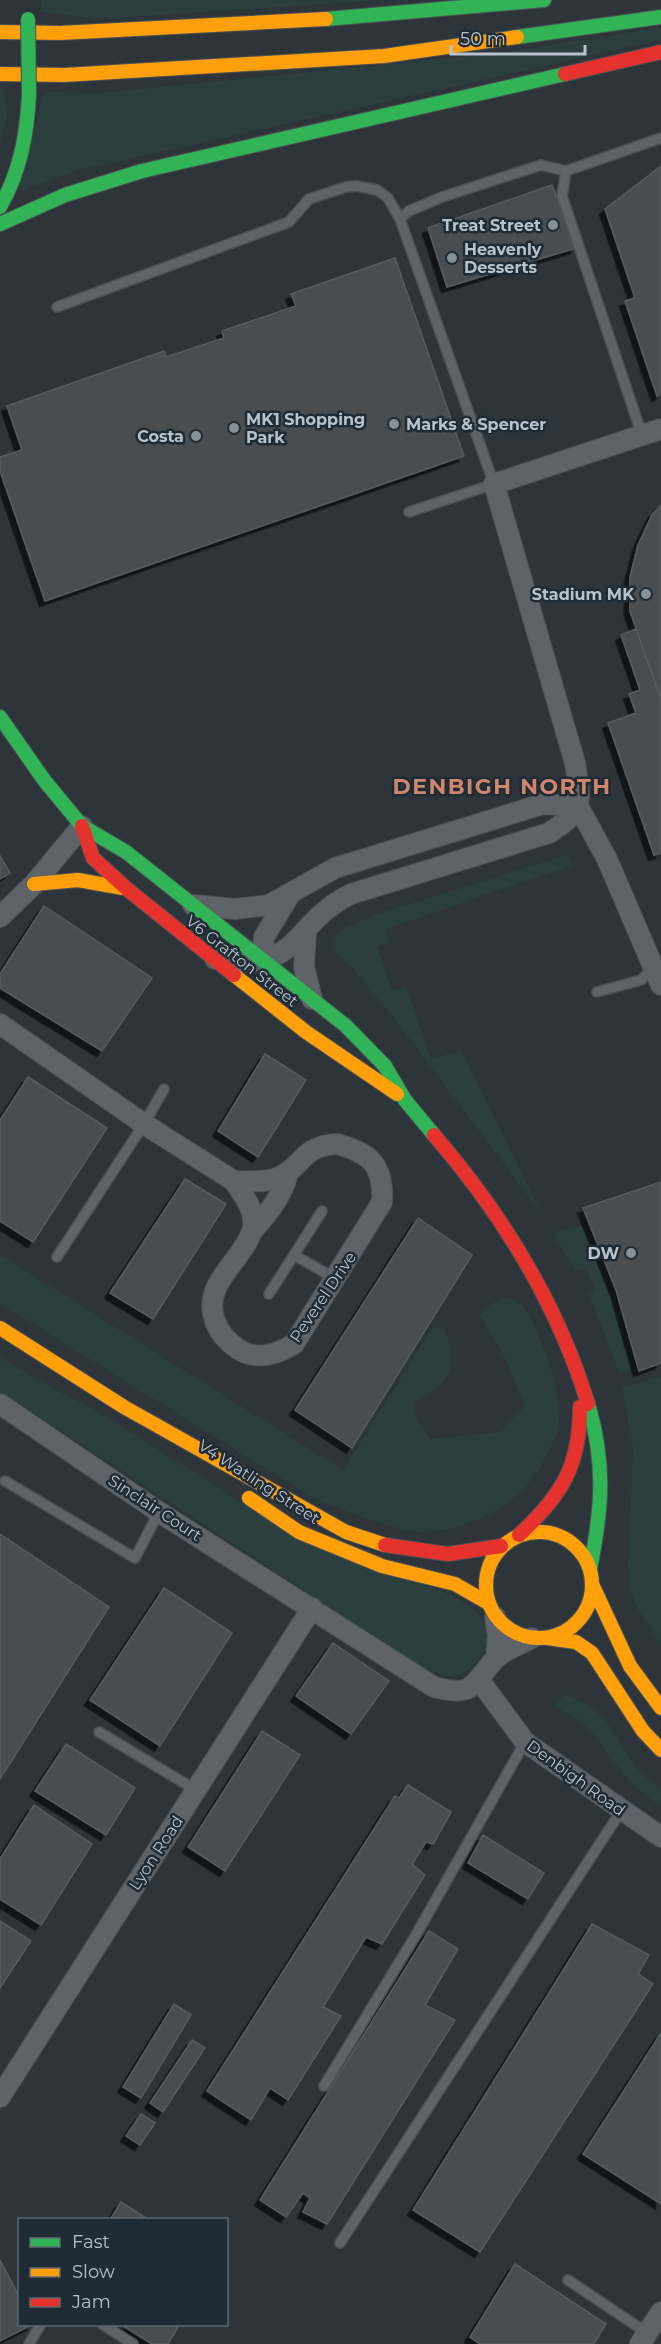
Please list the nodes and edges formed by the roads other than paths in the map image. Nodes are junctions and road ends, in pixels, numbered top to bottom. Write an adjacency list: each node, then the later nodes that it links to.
1 (28, 0): 9 (main road, bridge)
2 (544, 0): 4 (main road)
3 (661, 17): 6 (main road)
4 (0, 32)
5 (661, 52): 11 (main road)
6 (0, 74)
7 (661, 138): 8 (lane)
8 (566, 171): 10 (lane); 14 (lane)
9 (0, 207)
10 (400, 219): 12 (lane); 15 (lane)
11 (0, 224)
12 (57, 307)
13 (661, 429): 14 (street)
14 (642, 435): 15 (street)
15 (494, 484): 16 (lane); 18 (street)
16 (409, 512)
17 (0, 717): 19 (main road, V6 Grafton Street)
18 (578, 806): 22 (street); 25 (street); 28 (street)
19 (82, 826): 20 (street); 21 (main road, V6 Grafton Street); 23 (main road, V6 Grafton Street)
20 (34, 884): 21 (main road); 24 (street)
21 (127, 889): 26 (main road, V6 Grafton Street)
22 (289, 896): 23 (street); 27 (street)
23 (193, 905): 27 (main road, V6 Grafton Street)
24 (0, 917)
25 (306, 930): 27 (street); 30 (street)
26 (209, 957): 27 (street); 32 (main road, V6 Grafton Street)
27 (262, 960): 30 (main road, V6 Grafton Street); 32 (main road)
28 (657, 977): 29 (lane)
29 (597, 992)
30 (312, 999): 34 (main road, V6 Grafton Street)
31 (0, 1024): 35 (street)
32 (306, 1032): 34 (main road, V6 Grafton Street)
33 (164, 1089): 35 (lane)
34 (405, 1100): 45 (main road, V6 Grafton Street)
35 (144, 1124): 37 (street); 41 (lane)
36 (288, 1172): 37 (street, Peverel Drive); 39 (street, Peverel Drive); 42 (street, Peverel Drive)
37 (234, 1181): 39 (street)
38 (322, 1211): 40 (lane)
39 (253, 1230): 42 (street, Peverel Drive)
40 (294, 1255): 42 (lane); 43 (lane)
41 (57, 1257)
42 (336, 1279)
43 (269, 1294)
44 (0, 1328): 47 (main road, V4 Watling Street)
45 (578, 1362): 52 (main road, V6 Grafton Street); 54 (main road, V6 Grafton Street)
46 (0, 1404): 51 (street, Sinclair Court)
47 (124, 1407): 48 (main road, V4 Watling Street); 53 (main road, V4 Watling Street)
48 (203, 1468)
49 (5, 1481): 51 (lane)
50 (241, 1493): 57 (main road, V4 Watling Street)
51 (159, 1512): 56 (street, Sinclair Court)
52 (519, 1535): 53 (main road); 54 (main road)
53 (501, 1546): 57 (main road)
54 (590, 1569): 55 (main road)
55 (592, 1584): 58 (main road); 59 (main road)
56 (312, 1608): 61 (street); 67 (street, Lyon Road)
57 (491, 1610): 58 (main road); 60 (street)
58 (540, 1638): 60 (street); 66 (main road)
59 (621, 1649): 62 (main road); 63 (main road)
60 (496, 1658): 61 (street)
61 (480, 1681): 65 (street, Denbigh Road)
62 (661, 1689)
63 (661, 1708)
64 (99, 1732): 67 (lane)
65 (525, 1742): 68 (street, Denbigh Road); 70 (lane)
66 (661, 1750)
67 (196, 1790): 71 (street, Lyon Road)
68 (621, 1811): 69 (street, Denbigh Road); 72 (lane)
69 (661, 1837)
70 (324, 2086)
71 (0, 2097)
72 (340, 2243)
73 (568, 2280): 77 (lane)
74 (661, 2312): 77 (street)
75 (40, 2326): 78 (lane)
76 (104, 2326): 79 (lane)
77 (644, 2338)
78 (29, 2344)
79 (133, 2344)

